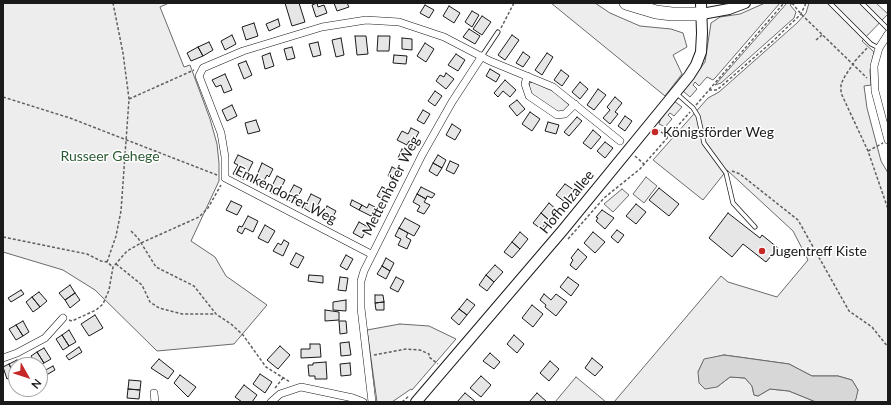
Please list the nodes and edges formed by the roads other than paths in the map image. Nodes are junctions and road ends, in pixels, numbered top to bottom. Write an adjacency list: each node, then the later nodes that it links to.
1 (626, 3): 5 (highway)
2 (745, 3): 5 (street)
3 (830, 3): 9 (lane)
4 (862, 3): 6 (lane)
5 (702, 8): 12 (street, Hofholzallee)
6 (888, 29)
7 (498, 32): 10 (lane, Mettenhofer Weg)
8 (888, 34): 9 (street)
9 (878, 48): 14 (street)
10 (482, 56): 11 (street); 17 (street, Mettenhofer Weg); 17 (street, Emkendorfer Weg)
11 (527, 76): 13 (street); 13 (street)
12 (675, 93): 16 (lane); 25 (street, Hofholzallee)
13 (575, 104): 15 (street)
14 (888, 140)
15 (620, 141)
16 (755, 227)
17 (371, 254): 24 (street, Mettenhofer Weg)
18 (63, 318): 19 (street)
19 (3, 358)
20 (154, 393): 21 (street)
21 (155, 402)
22 (271, 402): 23 (street)
23 (363, 402)
24 (372, 402)
25 (416, 402)

